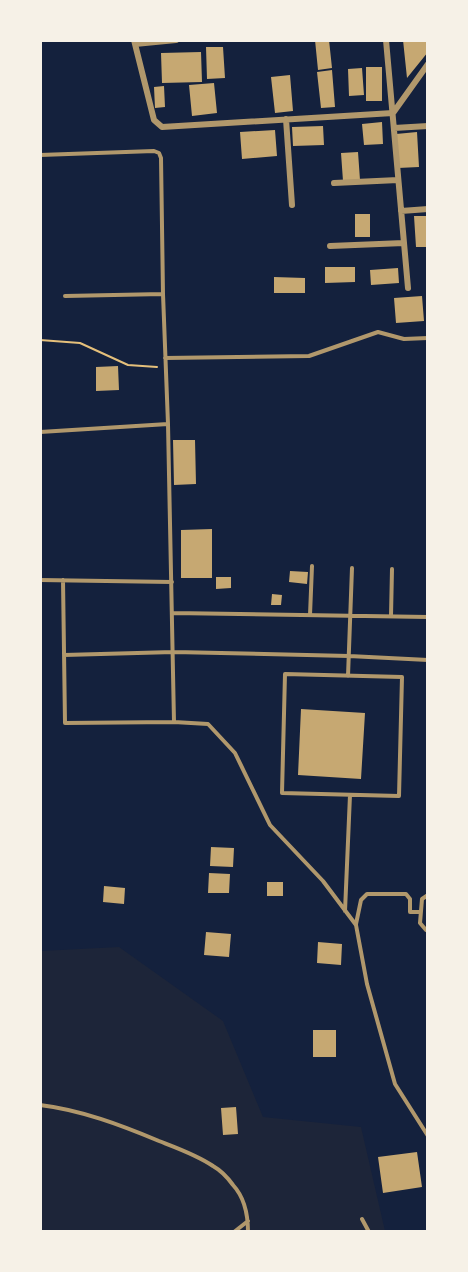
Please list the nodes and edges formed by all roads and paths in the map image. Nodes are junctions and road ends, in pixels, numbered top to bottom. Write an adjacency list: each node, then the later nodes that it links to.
1 (176, 40): 3 (street)
2 (386, 40): 5 (street)
3 (134, 42): 6 (street)
4 (428, 64): 5 (street)
5 (393, 113): 6 (street); 8 (street)
6 (286, 119): 12 (street)
7 (428, 126): 8 (street)
8 (394, 128): 10 (street)
9 (40, 155): 18 (lane)
10 (398, 180): 11 (street); 14 (street)
11 (334, 183)
12 (292, 205)
13 (428, 209): 14 (street)
14 (401, 211): 15 (street)
15 (404, 243): 16 (street); 17 (street)
16 (330, 246)
17 (408, 288)
18 (163, 294): 19 (lane); 22 (lane)
19 (65, 296)
20 (428, 338): 22 (lane)
21 (40, 340): 23 (path)
22 (165, 358): 23 (lane)
23 (166, 368): 24 (lane)
24 (168, 424): 25 (lane); 31 (lane)
25 (40, 432)
26 (312, 566): 33 (lane)
27 (352, 568): 34 (lane)
28 (392, 569): 35 (lane)
29 (40, 580): 30 (lane)
30 (63, 580): 31 (lane); 38 (lane)
31 (172, 582): 32 (lane)
32 (173, 613): 33 (lane); 37 (lane)
33 (310, 615): 34 (lane)
34 (350, 616): 35 (lane); 39 (lane)
35 (391, 616): 36 (lane)
36 (428, 616)
37 (174, 652): 38 (lane); 39 (lane); 42 (lane)
38 (64, 655): 42 (lane)
39 (349, 656): 40 (lane); 41 (lane)
40 (428, 660)
41 (348, 676): 43 (lane); 43 (lane)
42 (174, 722): 45 (lane)
43 (350, 795): 45 (lane)
44 (428, 895): 46 (lane)
45 (345, 912): 47 (lane)
46 (420, 912): 47 (lane); 48 (lane)
47 (356, 925): 50 (lane)
48 (428, 931)
49 (40, 1105): 52 (lane)
50 (428, 1136)
51 (362, 1219): 55 (lane)
52 (248, 1221): 53 (lane); 54 (lane)
53 (234, 1232)
54 (248, 1232)
55 (369, 1232)

